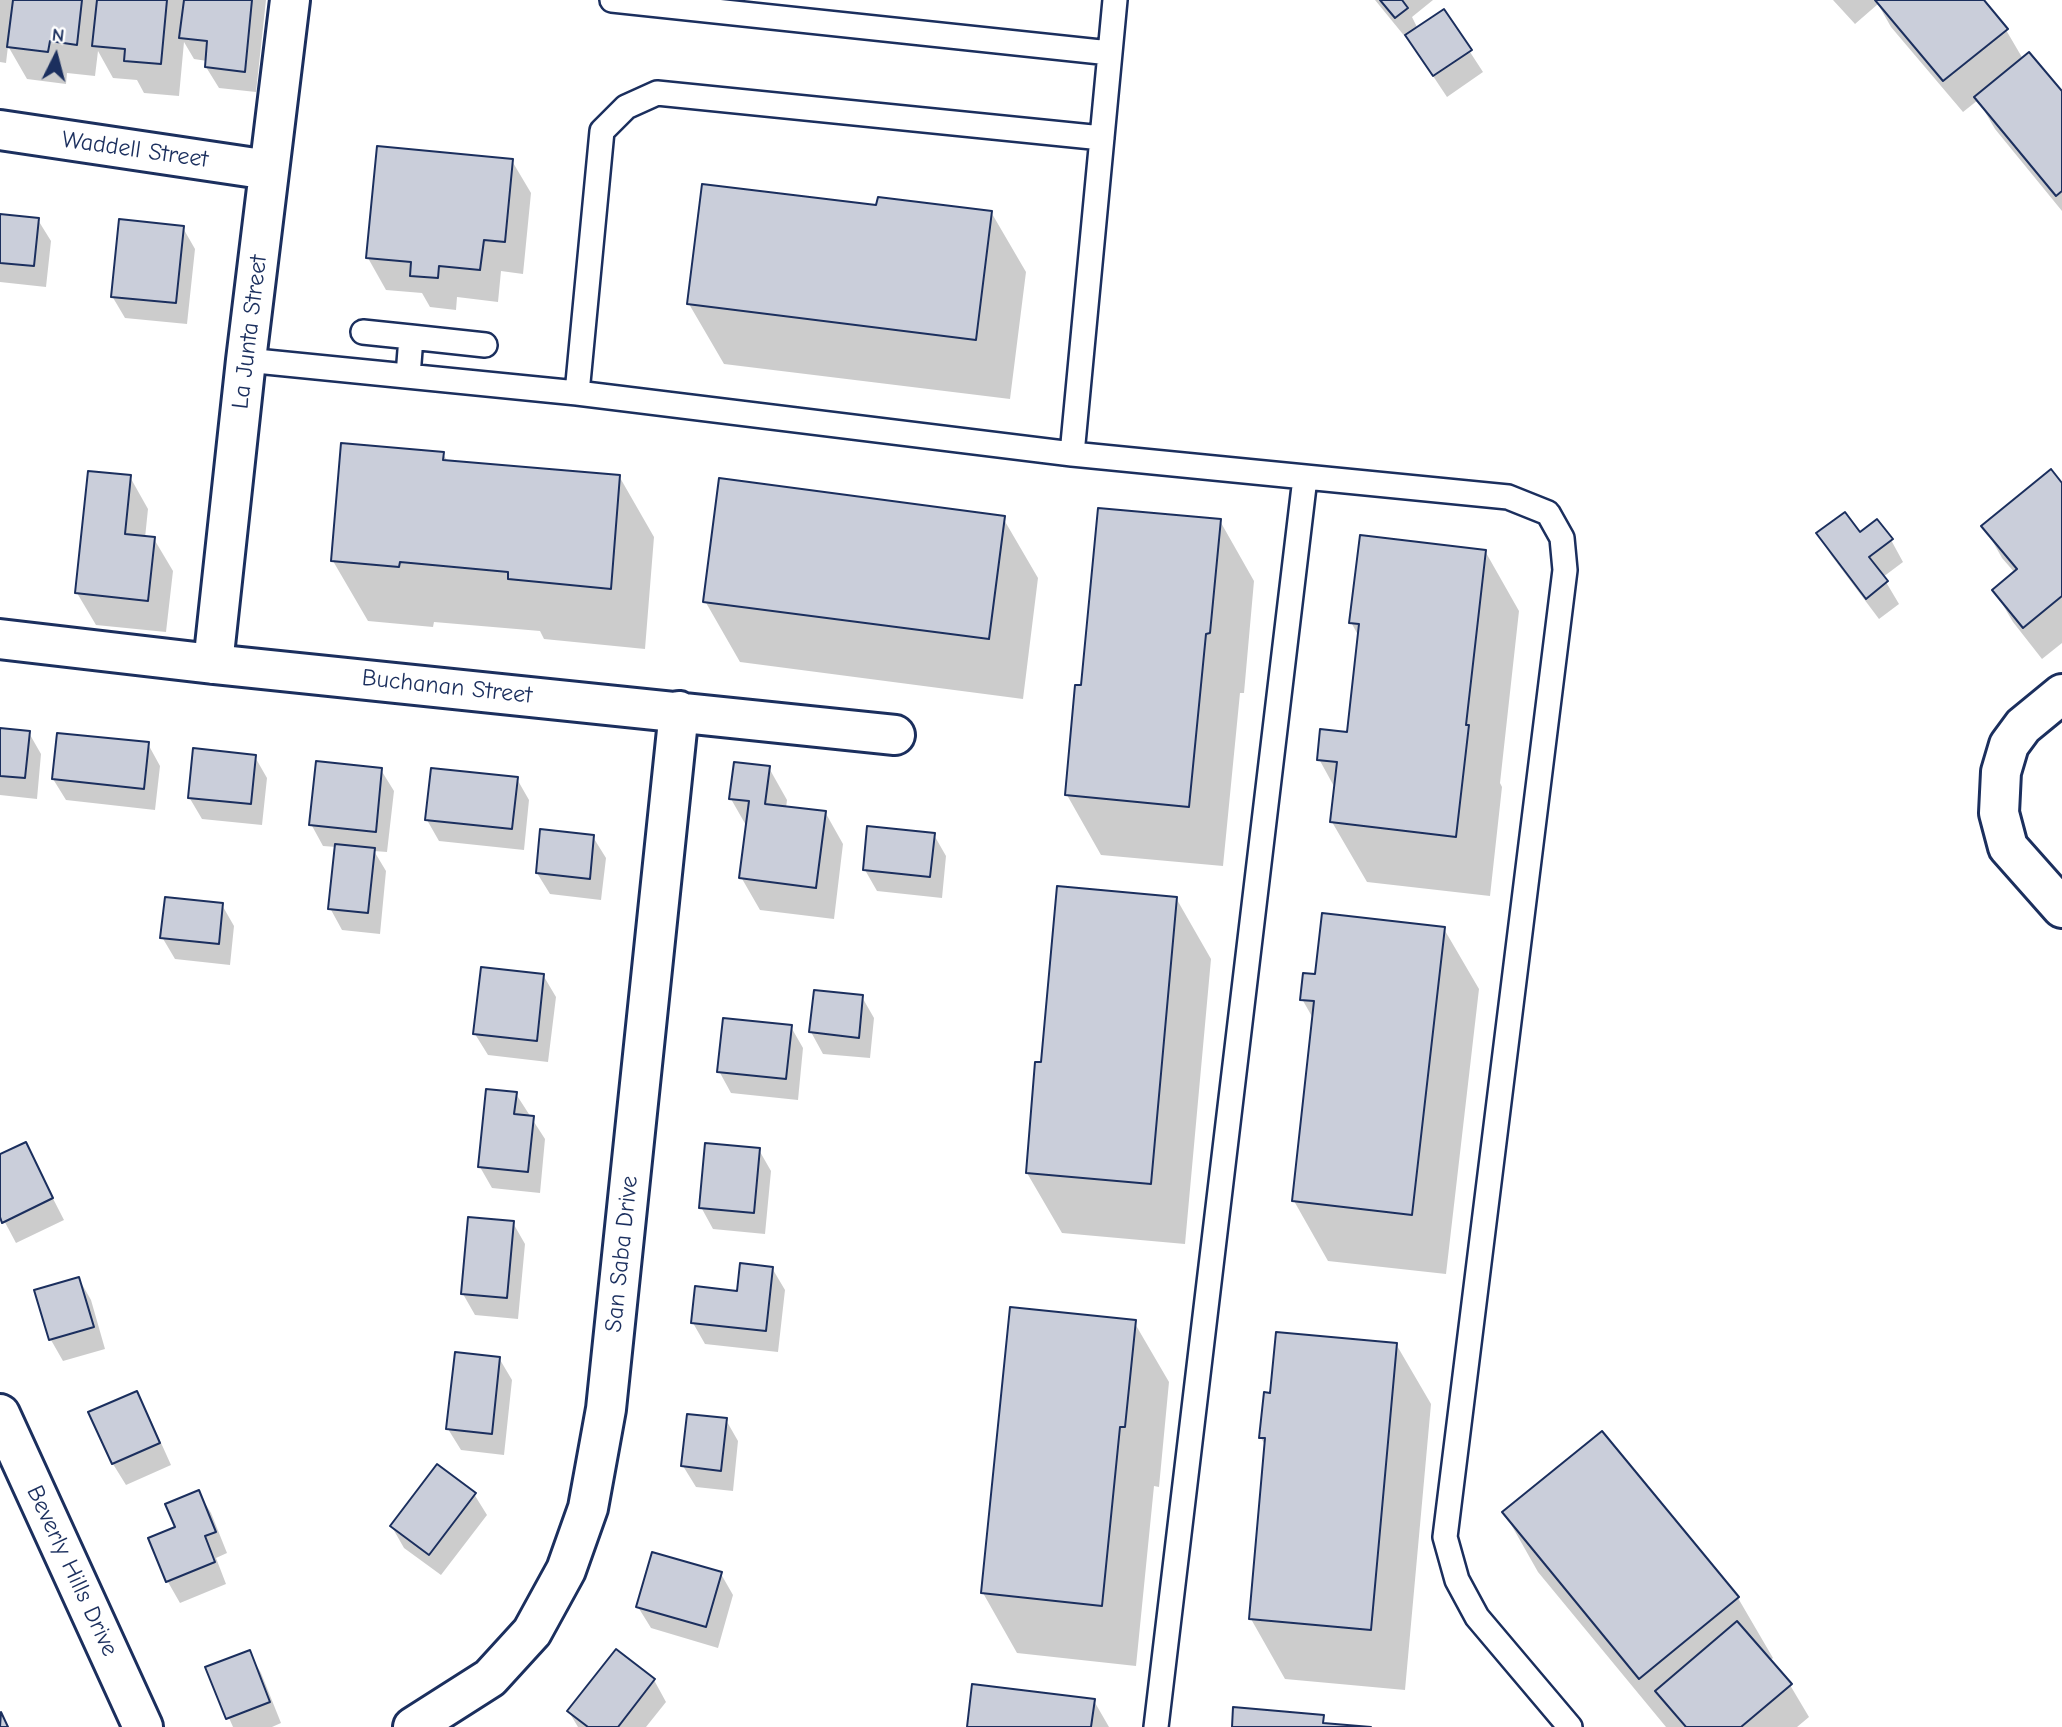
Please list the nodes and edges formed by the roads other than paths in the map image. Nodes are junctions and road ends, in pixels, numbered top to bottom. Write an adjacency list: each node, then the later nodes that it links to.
1 (290, 0): 7 (street, La Junta Street)
2 (612, 0): 4 (lane)
3 (1115, 0): 4 (lane)
4 (1110, 53): 6 (lane)
5 (0, 130): 7 (street, Waddell Street)
6 (1102, 138): 13 (lane); 14 (lane)
7 (269, 170): 11 (street, La Junta Street)
8 (363, 332): 9 (lane)
9 (411, 338): 10 (lane); 12 (lane)
10 (485, 345)
11 (246, 360): 12 (lane); 17 (street, La Junta Street)
12 (408, 376): 13 (lane)
13 (577, 393): 14 (lane)
14 (1072, 454): 15 (lane)
15 (1305, 478): 25 (lane); 26 (lane)
16 (0, 639): 17 (street, Buchanan Street)
17 (213, 664): 19 (street, Buchanan Street)
18 (2062, 694): 21 (street)
19 (679, 711): 20 (street, Buchanan Street); 24 (street, San Saba Drive)
20 (895, 735)
21 (2062, 908)
22 (1, 1420): 23 (street, Beverly Hills Drive)
23 (143, 1727)
24 (413, 1727)
25 (1156, 1727)
26 (1570, 1727)

